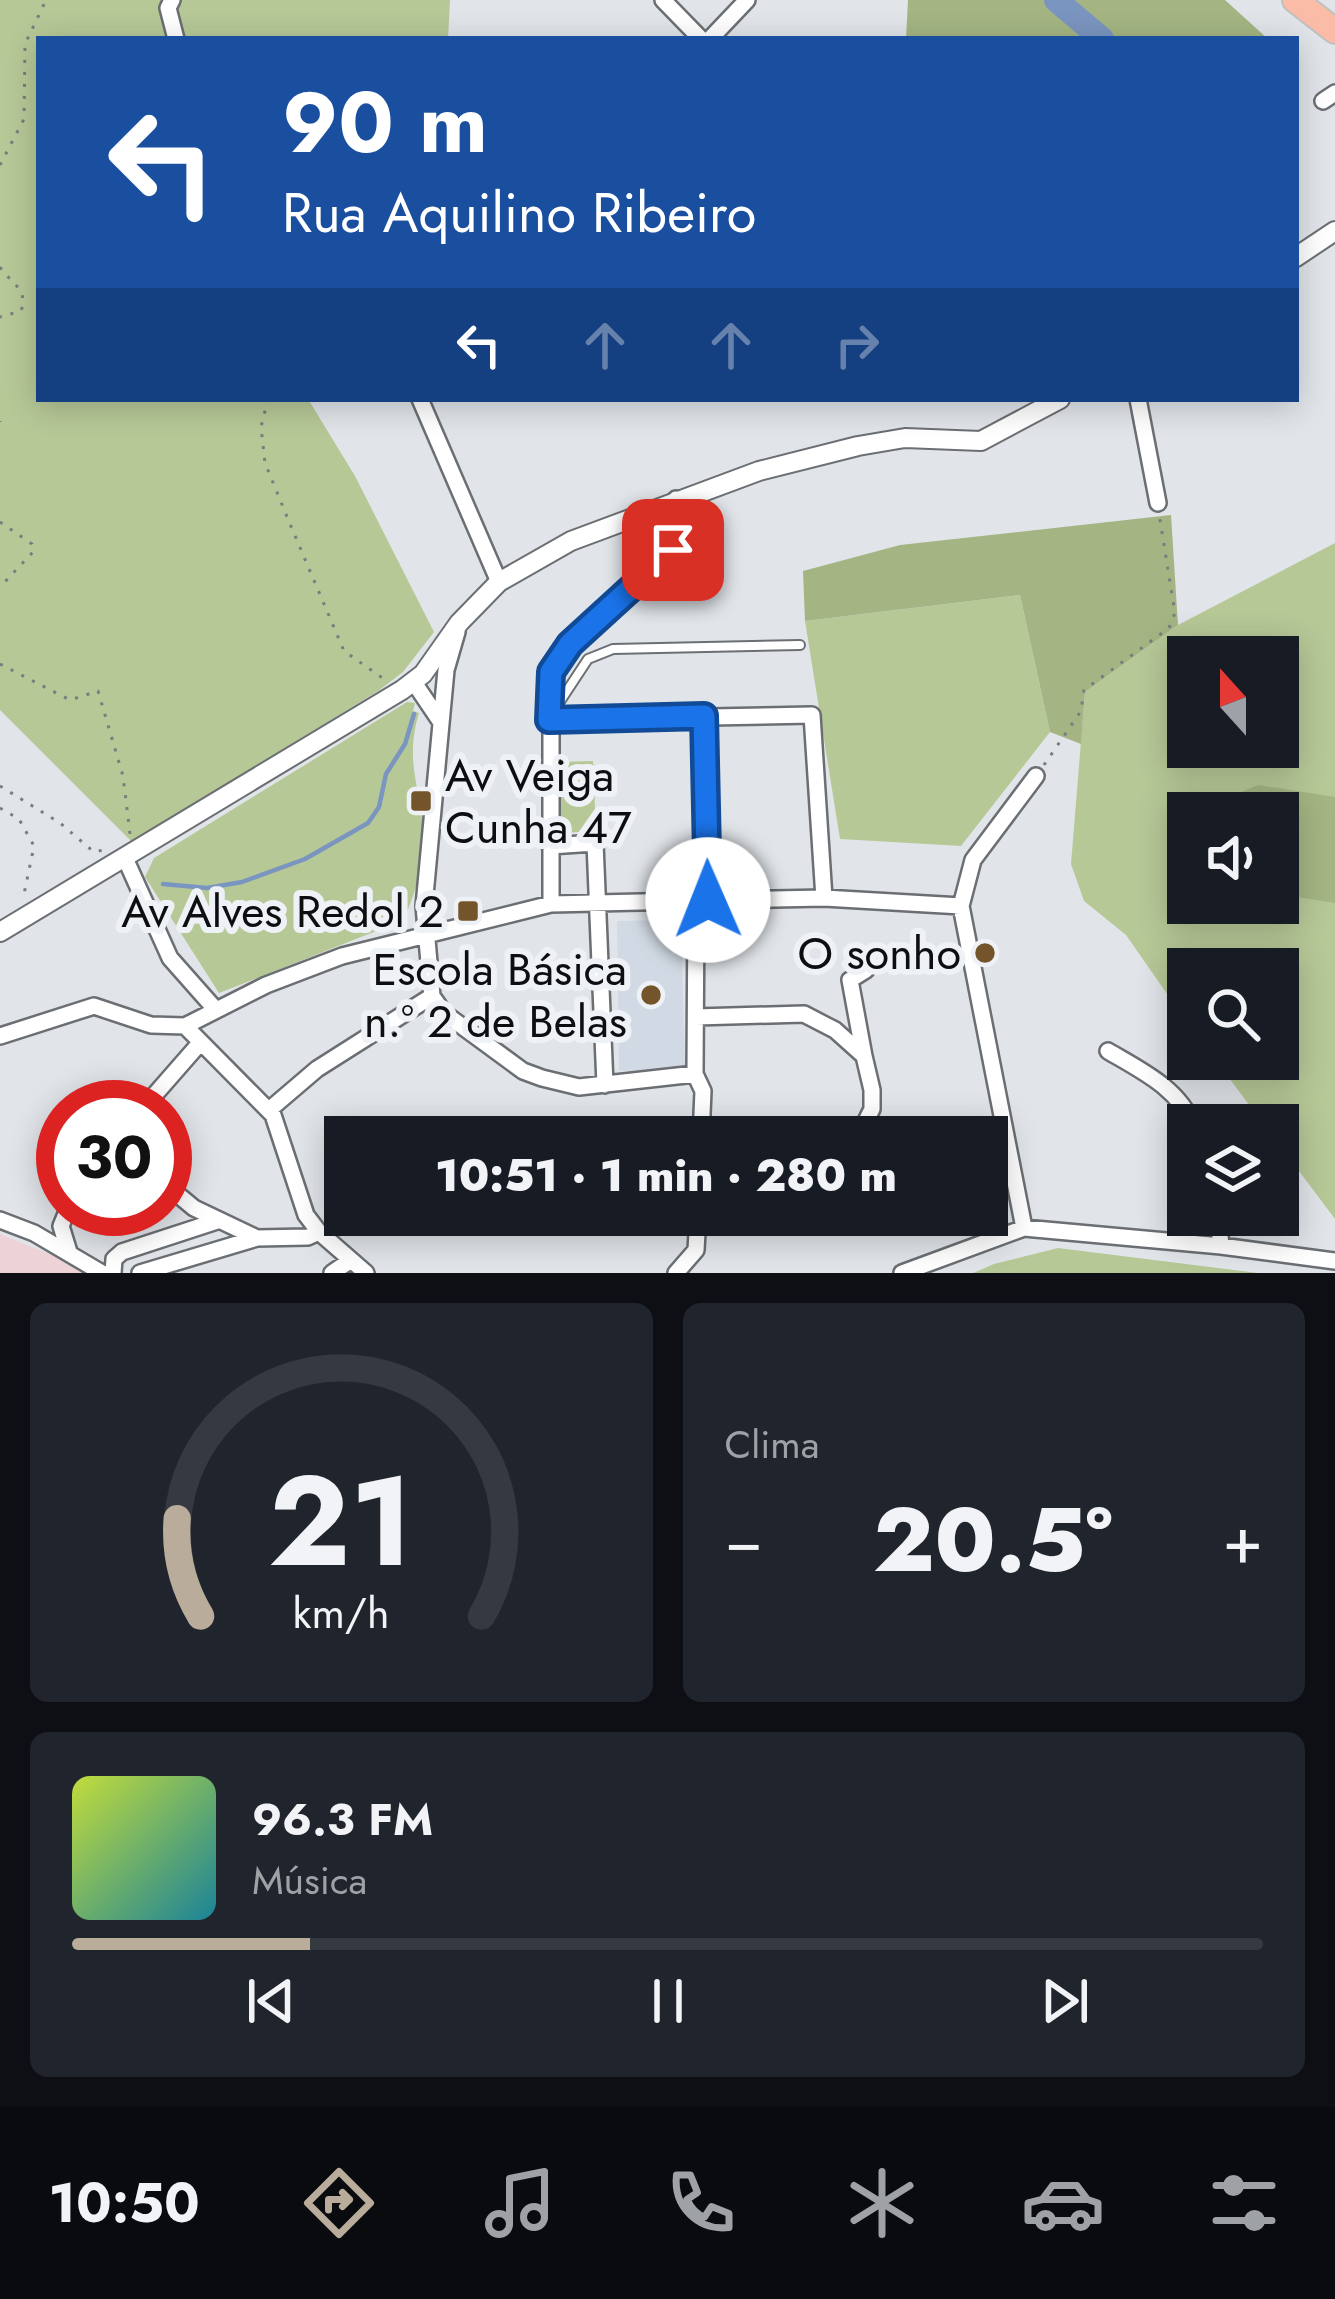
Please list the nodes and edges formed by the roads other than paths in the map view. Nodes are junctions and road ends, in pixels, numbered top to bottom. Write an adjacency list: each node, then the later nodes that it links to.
1 (172, 0): 6 (street)
2 (663, 0): 7 (street)
3 (747, 0): 8 (street)
4 (1295, 0): 5 (main road)
5 (1335, 31)
6 (175, 36)
7 (698, 36)
8 (713, 36)
9 (1335, 231): 10 (street)
10 (1299, 255)
11 (421, 402): 16 (street)
12 (1054, 402): 14 (street)
13 (1139, 402): 15 (street)
14 (676, 500): 16 (street); 22 (street)
15 (1158, 503)
16 (499, 582): 17 (street)
17 (459, 623): 19 (street); 20 (street)
18 (800, 645): 22 (lane)
19 (418, 677): 20 (street); 23 (street); 26 (street)
20 (444, 700): 23 (street)
21 (704, 716): 22 (street); 27 (street); 28 (street)
22 (549, 720): 25 (street)
23 (441, 724): 33 (street)
24 (1036, 776): 31 (street)
25 (550, 846): 29 (street); 30 (street)
26 (127, 858): 32 (street); 36 (street)
27 (824, 898): 28 (street); 31 (street)
28 (702, 900): 29 (street); 37 (street)
29 (598, 903): 30 (street); 45 (street)
30 (551, 904): 33 (street)
31 (962, 906): 53 (street)
32 (0, 932)
33 (425, 934): 35 (street); 36 (street)
34 (866, 970): 42 (street)
35 (431, 996): 45 (street); 47 (street)
36 (216, 1010): 38 (street)
37 (696, 1017): 42 (street); 43 (street)
38 (184, 1026): 39 (street); 40 (street)
39 (0, 1036)
40 (200, 1043): 44 (street); 47 (street)
41 (1108, 1051): 46 (street)
42 (864, 1056): 49 (street)
43 (695, 1074): 45 (street); 48 (street)
44 (168, 1080)
45 (605, 1084)
46 (1181, 1104)
47 (269, 1110): 54 (street)
48 (702, 1116)
49 (868, 1116)
50 (192, 1203): 52 (street)
51 (0, 1220): 60 (street)
52 (218, 1221): 58 (street); 64 (street)
53 (1024, 1228): 59 (street); 69 (street)
54 (319, 1232): 58 (street); 61 (street)
55 (64, 1236): 60 (street)
56 (697, 1236): 68 (street)
57 (1220, 1236): 59 (street)
58 (256, 1238): 65 (street)
59 (1221, 1246): 62 (street)
60 (69, 1252): 63 (street)
61 (351, 1259): 66 (street); 67 (street)
62 (1335, 1261)
63 (102, 1273)
64 (113, 1273)
65 (140, 1273)
66 (332, 1273)
67 (366, 1273)
68 (676, 1273)
69 (902, 1273)

